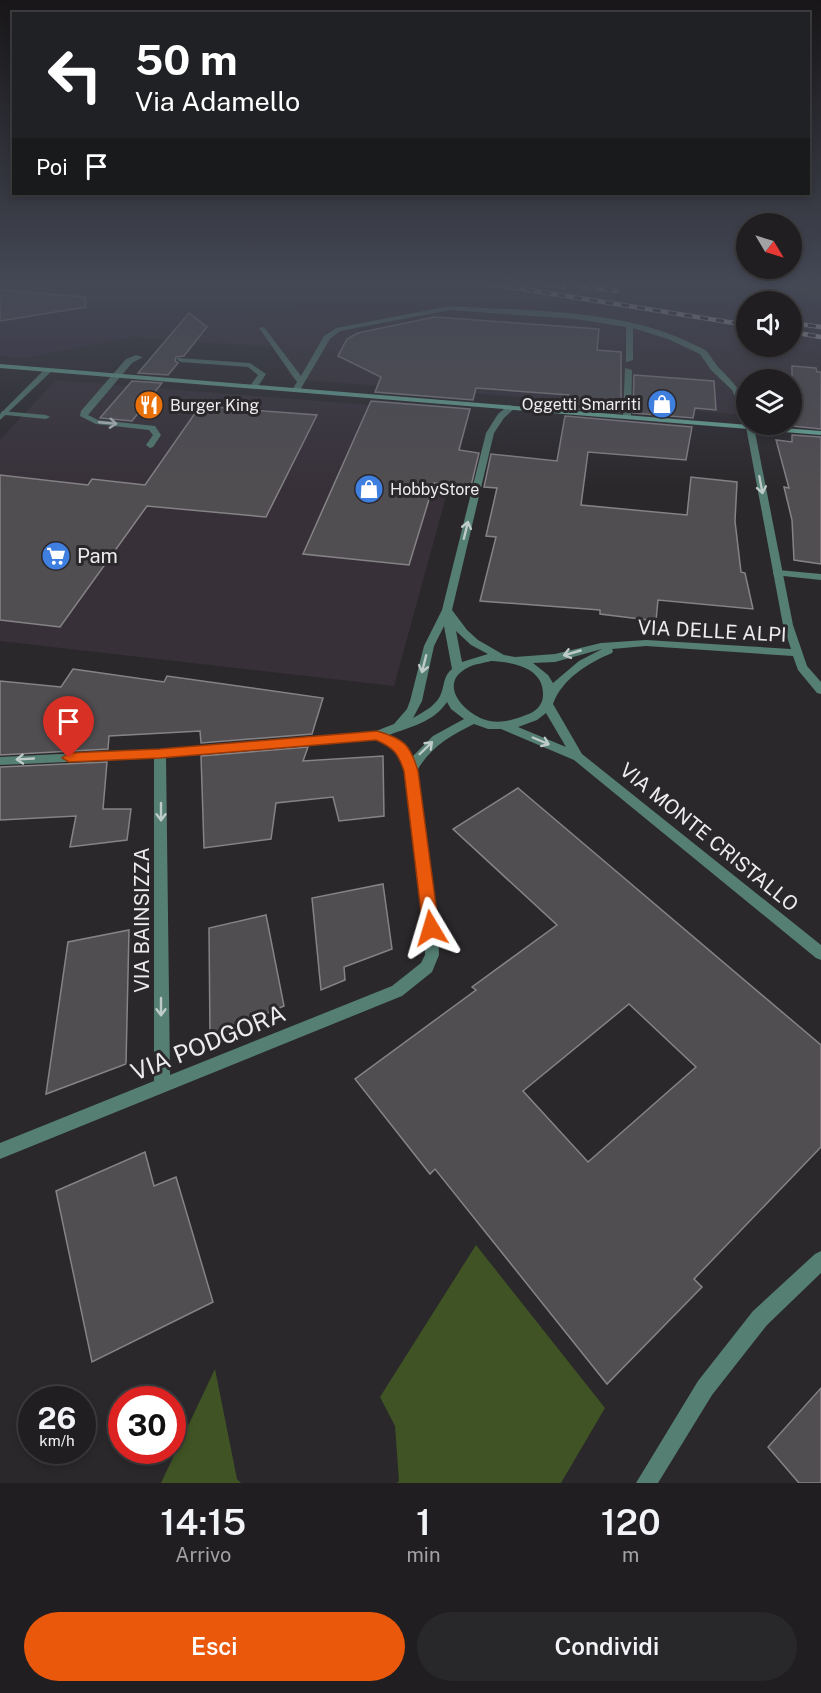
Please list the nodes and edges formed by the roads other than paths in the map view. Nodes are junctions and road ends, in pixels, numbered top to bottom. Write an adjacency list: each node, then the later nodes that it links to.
1 (276, 351): 12 (street)
2 (319, 351): 12 (street)
3 (629, 351): 7 (street)
4 (701, 351): 14 (street)
5 (139, 357): 11 (street)
6 (181, 360): 13 (street)
7 (629, 360)
8 (0, 366): 9 (main road)
9 (49, 370): 11 (main road); 16 (street)
10 (628, 370): 18 (street)
11 (116, 375): 13 (main road); 23 (street, one-way to 23)
12 (298, 386): 13 (main road); 15 (main road)
13 (254, 387)
14 (736, 391)
15 (512, 407): 18 (main road); 26 (street, one-way to 15)
16 (2, 416): 17 (street)
17 (46, 417)
18 (627, 417): 19 (main road)
19 (736, 425)
20 (802, 431): 21 (main road)
21 (821, 433)
22 (751, 435): 24 (street, one-way to 24)
23 (150, 445)
24 (778, 573): 25 (street); 28 (street)
25 (821, 577)
26 (447, 610): 29 (street); 31 (street); 37 (street, one-way to 37)
27 (626, 645): 28 (street, VIA DELLE ALPI); 30 (street, VIA DELLE ALPI, one-way to 30); 34 (street, VIA DELLE ALPI)
28 (796, 653): 32 (street)
29 (505, 658): 30 (street, VIA MONTE CRISTALLO); 31 (street, VIA MONTE CRISTALLO)
30 (518, 660): 34 (street, VIA MONTE CRISTALLO)
31 (458, 669): 33 (street)
32 (821, 690)
33 (447, 694): 35 (street, VIA MONTE CRISTALLO); 37 (street)
34 (548, 700): 36 (street, VIA MONTE CRISTALLO); 40 (street, VIA MONTE CRISTALLO)
35 (473, 720): 36 (street, VIA MONTE CRISTALLO); 42 (street, one-way to 35)
36 (504, 726): 40 (street, VIA MONTE CRISTALLO, one-way to 40)
37 (395, 729): 38 (street)
38 (377, 735): 39 (street); 42 (street)
39 (160, 753): 41 (street, one-way to 41); 44 (street, VIA BAINSIZZA, one-way to 44)
40 (578, 757): 43 (street, VIA MONTE CRISTALLO)
41 (0, 761)
42 (411, 771): 44 (street, VIA PODGORA)
43 (819, 951)
44 (162, 1088): 45 (street, VIA PODGORA)
45 (0, 1151)
46 (821, 1260): 47 (street)
47 (646, 1483)

